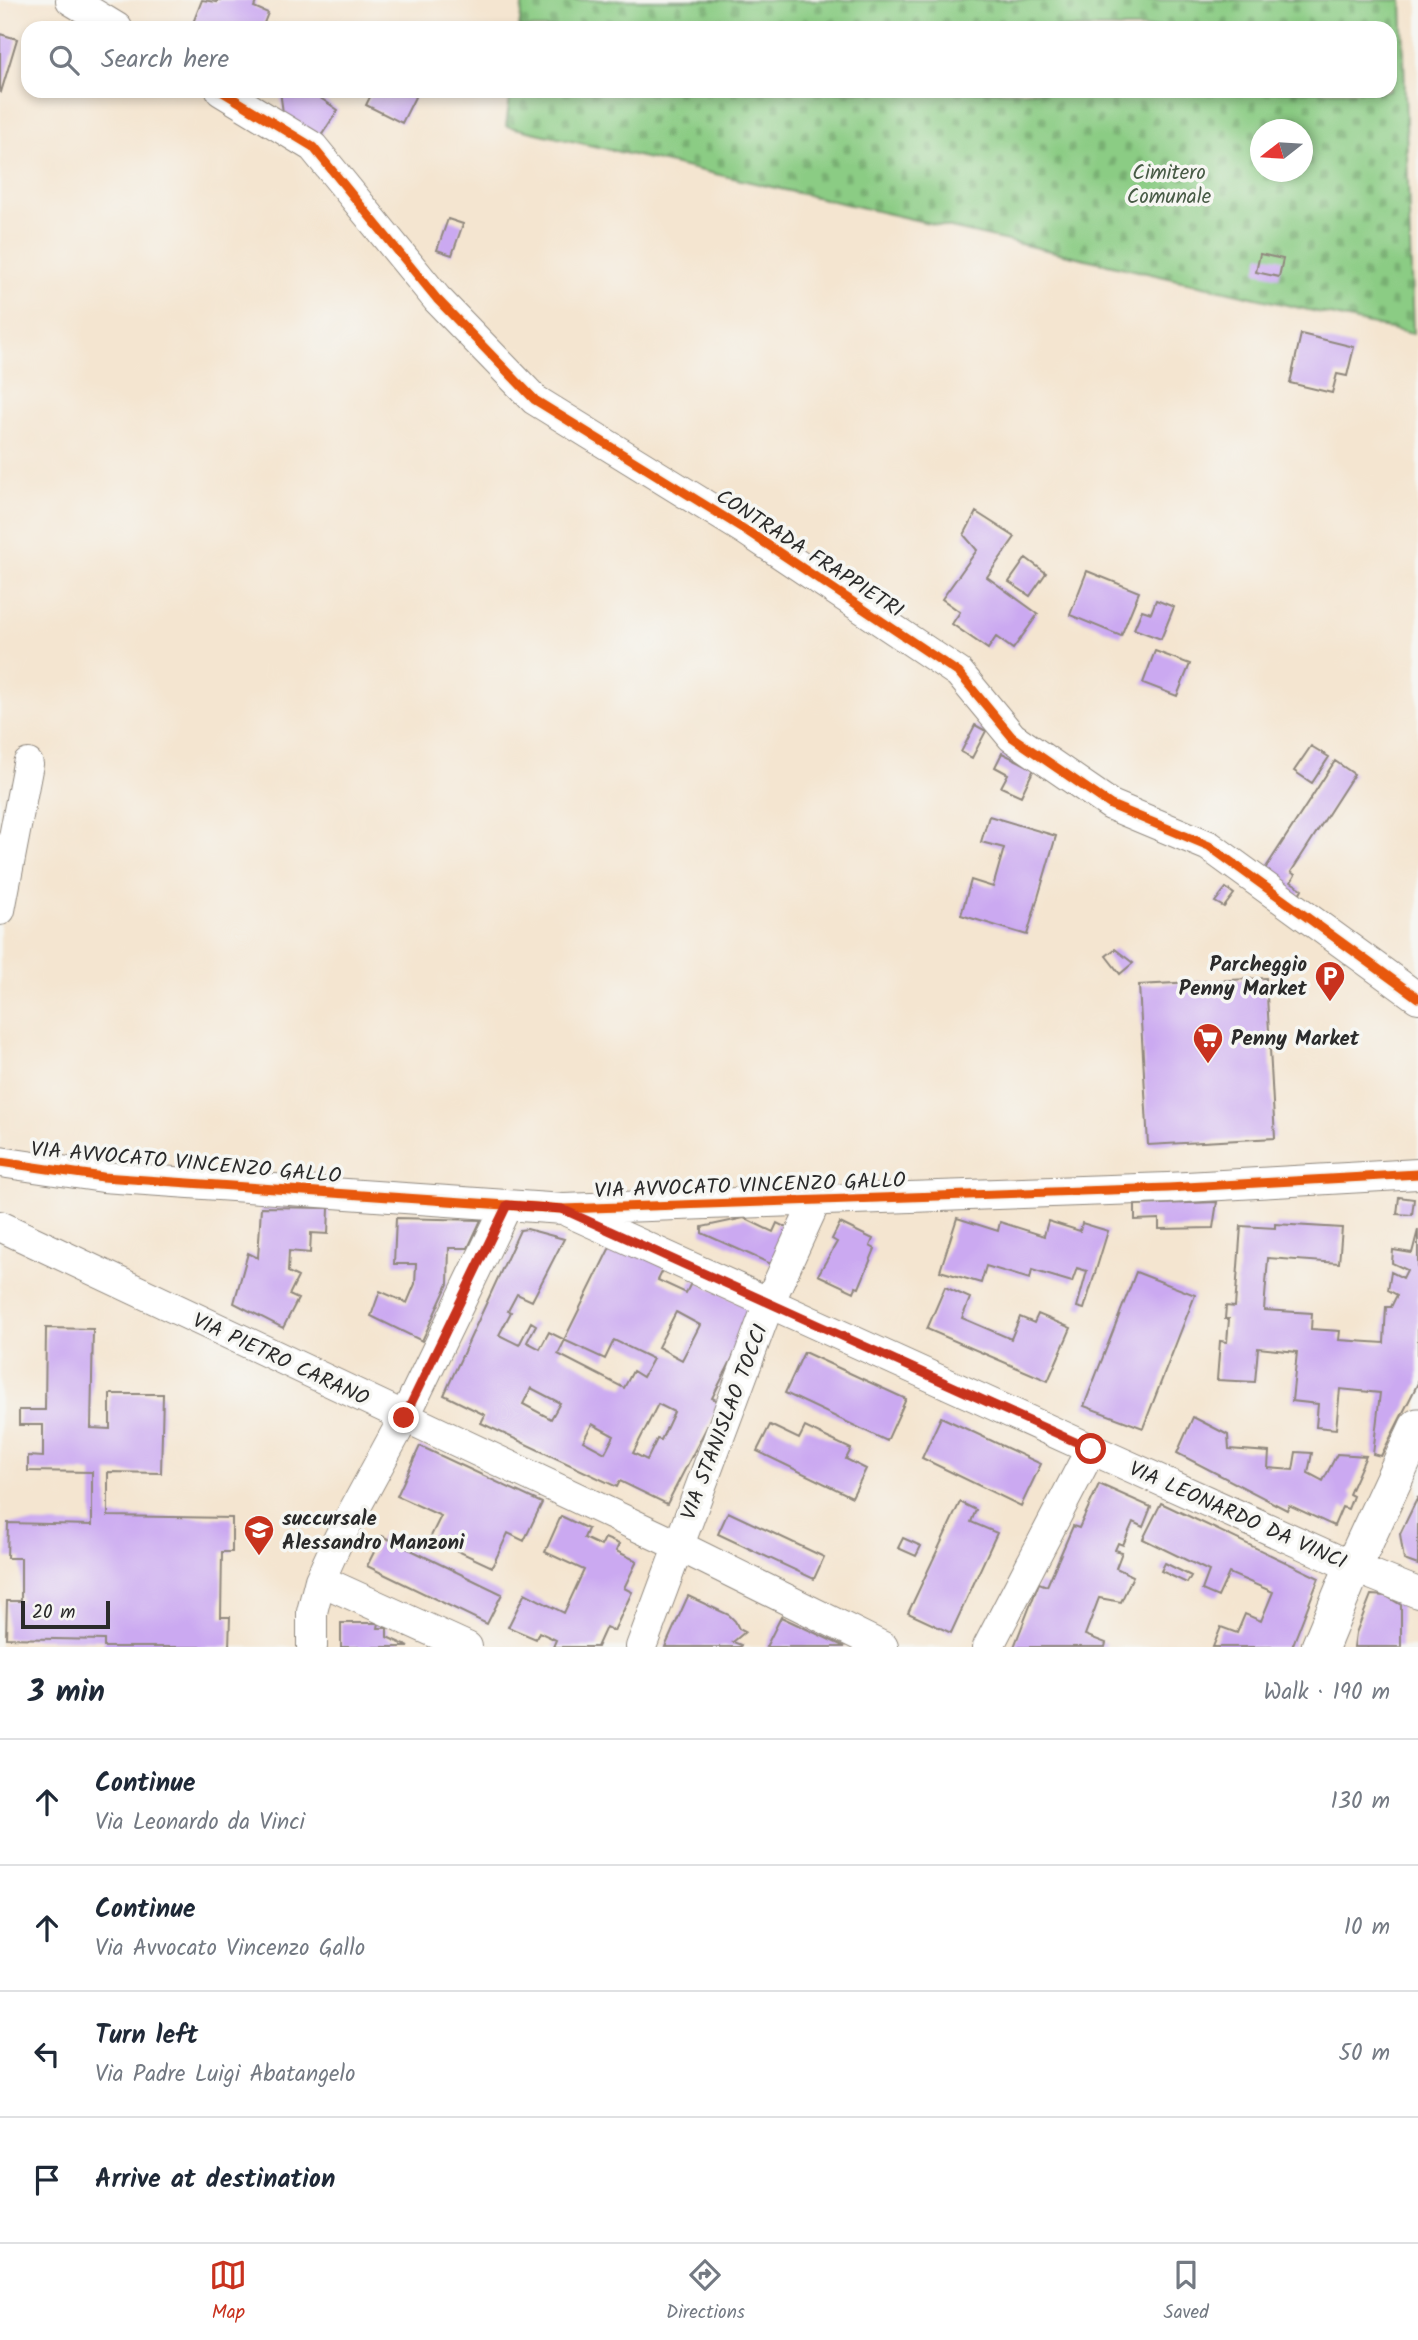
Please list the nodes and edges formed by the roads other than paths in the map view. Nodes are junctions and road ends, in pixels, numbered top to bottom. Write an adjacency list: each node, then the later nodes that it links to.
1 (71, 0): 2 (street)
2 (106, 21)
3 (232, 98): 6 (street, CONTRADA FRAPPIETRI)
4 (28, 764): 5 (street)
5 (0, 910)
6 (1418, 998)
7 (0, 1162): 10 (street, VIA AVVOCATO VINCENZO GALLO)
8 (1418, 1174): 9 (street, VIA AVVOCATO VINCENZO GALLO)
9 (816, 1200): 11 (street, VIA AVVOCATO VINCENZO GALLO); 13 (street, VIA STANISLAO TOCCI)
10 (507, 1205): 11 (street, VIA AVVOCATO VINCENZO GALLO); 14 (street)
11 (562, 1209): 13 (street, VIA LEONARDO DA VINCI)
12 (0, 1226): 14 (street, VIA PIETRO CARANO)
13 (769, 1303): 16 (street, VIA LEONARDO DA VINCI); 17 (street, VIA STANISLAO TOCCI)
14 (404, 1418): 17 (street, VIA PIETRO CARANO); 19 (street)
15 (1418, 1427): 18 (street)
16 (1091, 1449): 18 (street, VIA LEONARDO DA VINCI); 25 (street)
17 (677, 1545): 23 (street, VIA STANISLAO TOCCI); 24 (street, VIA PIETRO CARANO)
18 (1353, 1567): 20 (street, VIA LEONARDO DA VINCI); 26 (street)
19 (320, 1580): 21 (street); 22 (street)
20 (1418, 1593)
21 (312, 1647)
22 (467, 1647)
23 (641, 1647)
24 (883, 1647)
25 (988, 1647)
26 (1320, 1647)

